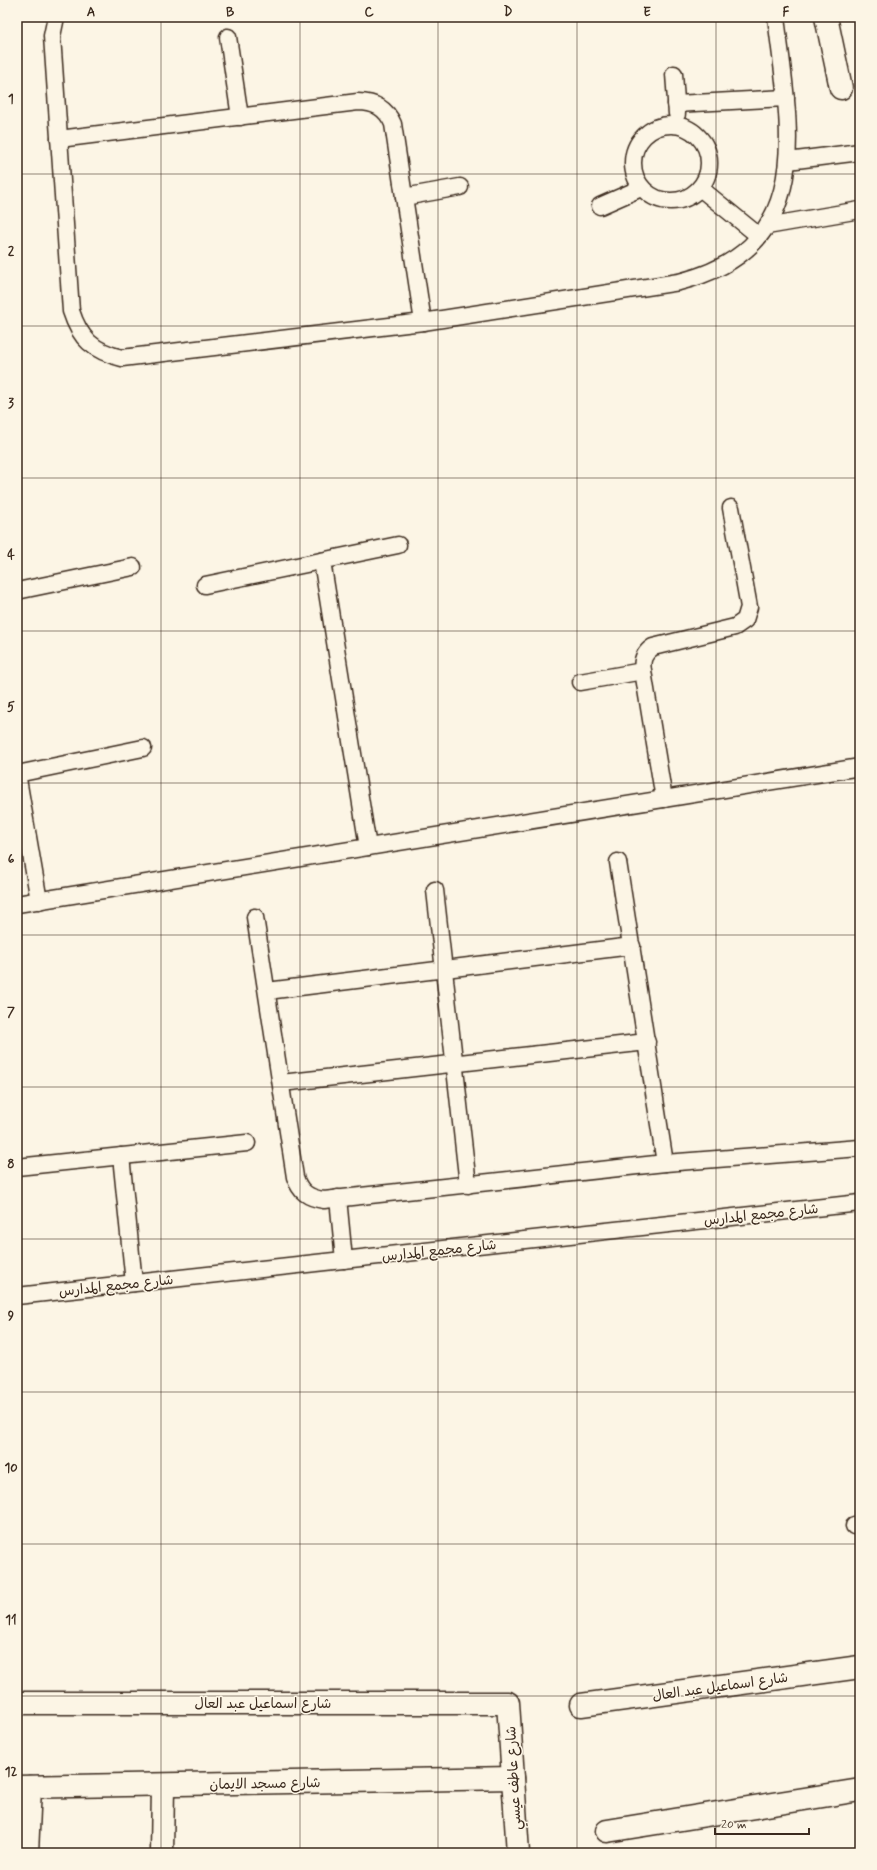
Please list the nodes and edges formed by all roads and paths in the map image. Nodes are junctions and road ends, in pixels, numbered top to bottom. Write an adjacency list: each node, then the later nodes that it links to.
1 (56, 17): 11 (lane)
2 (776, 17): 7 (lane)
3 (826, 17): 6 (street)
4 (228, 37): 9 (lane)
5 (674, 74): 8 (lane)
6 (841, 88)
7 (786, 98): 8 (lane); 13 (lane)
8 (676, 104): 10 (lane)
9 (240, 117): 11 (lane); 17 (lane)
10 (677, 125): 15 (lane); 16 (lane)
11 (59, 139): 21 (lane)
12 (860, 152): 13 (lane)
13 (788, 161): 20 (lane)
14 (460, 188): 17 (lane)
15 (641, 188): 16 (lane); 18 (lane)
16 (700, 188): 20 (lane)
17 (404, 197): 21 (lane)
18 (600, 206)
19 (860, 210): 20 (lane)
20 (763, 231): 21 (lane)
21 (423, 322)
22 (731, 508): 28 (lane)
23 (398, 546): 24 (lane)
24 (322, 561): 26 (lane); 34 (lane)
25 (132, 567): 27 (lane)
26 (205, 585)
27 (17, 591)
28 (643, 671): 29 (lane); 33 (lane)
29 (580, 682)
30 (144, 748): 32 (lane)
31 (860, 766): 33 (lane)
32 (17, 773): 37 (lane)
33 (664, 799): 34 (lane)
34 (368, 847): 37 (lane)
35 (618, 862): 40 (lane)
36 (435, 890): 41 (lane)
37 (39, 901): 38 (lane)
38 (17, 904)
39 (255, 917): 42 (lane)
40 (632, 946): 41 (lane); 43 (lane)
41 (444, 969): 42 (lane); 44 (lane)
42 (267, 991): 45 (lane)
43 (647, 1042): 44 (lane); 49 (lane)
44 (454, 1064): 45 (lane); 51 (lane)
45 (281, 1083): 52 (lane)
46 (247, 1142): 48 (lane)
47 (860, 1148): 49 (lane)
48 (121, 1156): 50 (lane); 55 (lane)
49 (665, 1163): 51 (lane)
50 (17, 1166)
51 (468, 1185): 52 (lane)
52 (338, 1198): 54 (lane)
53 (860, 1203): 54 (lane, شارع مجمع المدارس)
54 (344, 1260): 55 (lane, شارع مجمع المدارس)
55 (134, 1283): 56 (lane, شارع مجمع المدارس)
56 (17, 1296)
57 (860, 1667): 60 (street, شارع اسماعيل عبد العال)
58 (17, 1703): 59 (street, شارع اسماعيل عبد العال)
59 (508, 1703): 61 (street, شارع عاطف عيسي)
60 (581, 1705)
61 (513, 1778): 62 (street, شارع مسجد الايمان); 68 (street, شارع عاطف عيسي)
62 (163, 1785): 63 (street, شارع مسجد الايمان); 67 (street)
63 (23, 1787): 66 (street)
64 (860, 1790): 65 (street)
65 (607, 1831)
66 (27, 1853)
67 (162, 1853)
68 (518, 1853)

